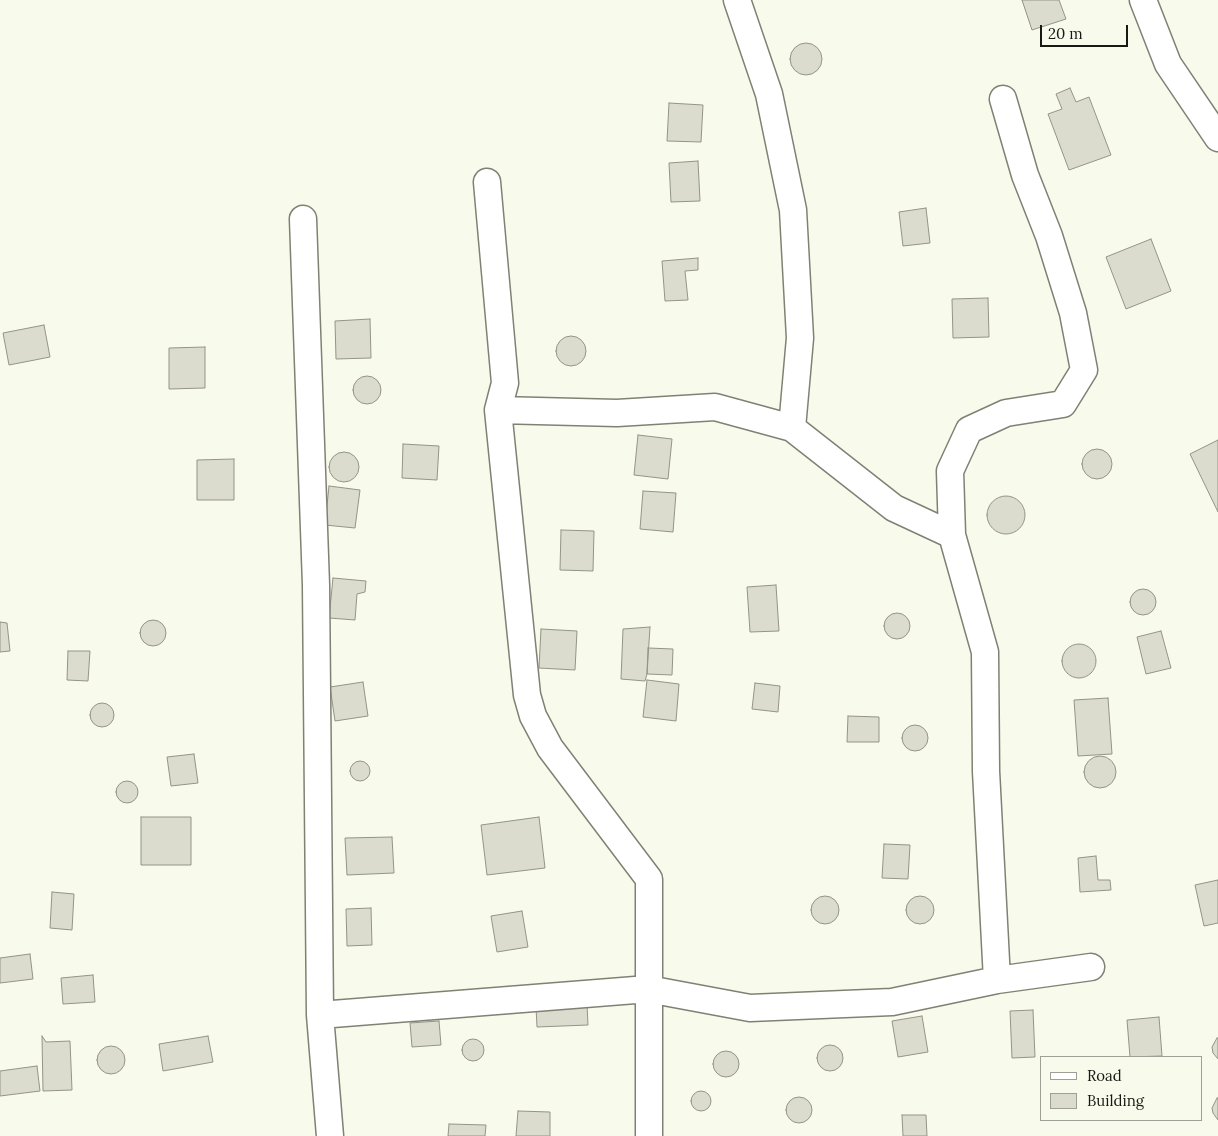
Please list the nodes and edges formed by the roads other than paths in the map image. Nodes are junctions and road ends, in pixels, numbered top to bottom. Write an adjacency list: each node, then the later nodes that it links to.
1 (737, 0): 8 (street)
2 (1142, 0): 4 (street)
3 (1003, 99): 9 (street)
4 (1218, 138)
5 (487, 182): 7 (street)
6 (303, 218): 13 (street)
7 (498, 410): 8 (street); 12 (street)
8 (792, 428): 9 (street)
9 (952, 535): 11 (street)
10 (1091, 967): 11 (street)
11 (997, 980): 12 (street)
12 (648, 989): 13 (street); 15 (street)
13 (320, 1015): 14 (street)
14 (330, 1136)
15 (649, 1136)

